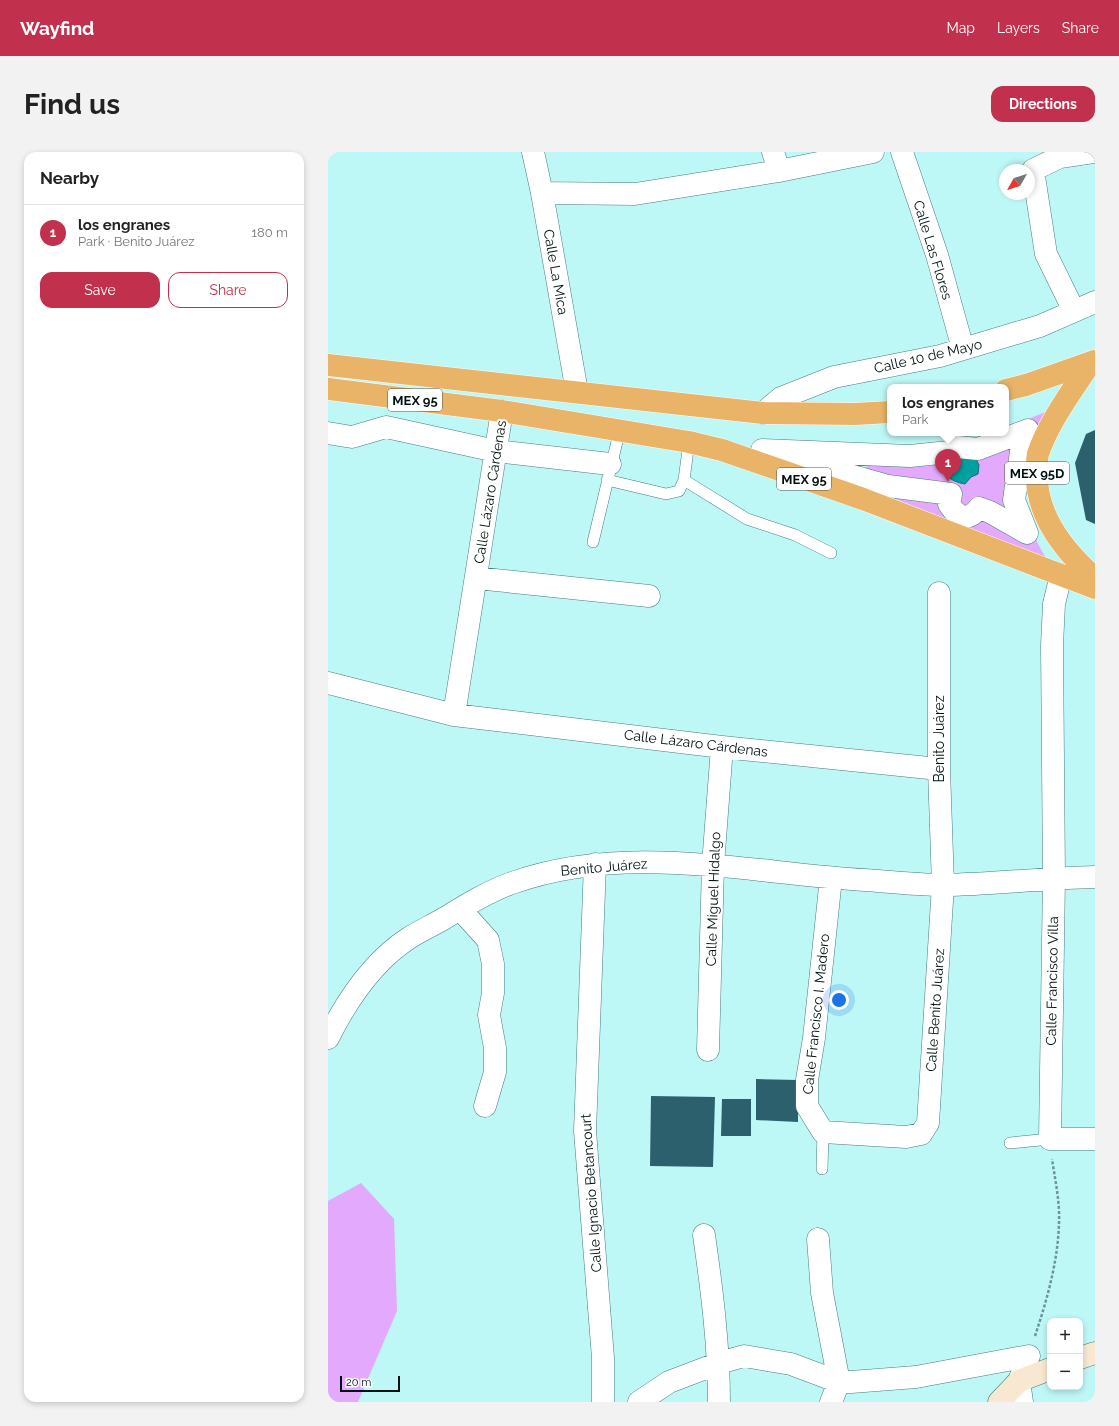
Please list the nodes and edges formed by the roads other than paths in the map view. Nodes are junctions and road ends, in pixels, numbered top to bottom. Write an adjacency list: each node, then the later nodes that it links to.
1 (533, 152): 6 (street, Calle La Mica)
2 (873, 152): 5 (street)
3 (902, 152): 9 (street, Calle Las Flores)
4 (1095, 152): 8 (street)
5 (776, 162): 6 (street)
6 (542, 193): 14 (street, Calle La Mica)
7 (1095, 302): 8 (street, Calle 10 de Mayo)
8 (1074, 311): 9 (street, Calle 10 de Mayo)
9 (963, 349): 17 (street, Calle 10 de Mayo)
10 (1092, 362): 13 (highway); 29 (highway, MEX 95D)
11 (328, 365): 14 (highway, MEX 95)
12 (328, 389): 15 (highway, MEX 95)
13 (1009, 389)
14 (577, 392): 17 (highway, MEX 95)
15 (502, 411): 18 (highway, MEX 95); 22 (street, Calle Lázaro Cárdenas)
16 (887, 412): 17 (highway, MEX 95)
17 (763, 413)
18 (620, 429): 21 (highway, MEX 95); 23 (lane)
19 (1028, 430): 19 (street)
20 (328, 434): 22 (street)
21 (689, 442): 24 (lane); 27 (highway, MEX 95)
22 (496, 451): 23 (street); 28 (street, Calle Lázaro Cárdenas)
23 (608, 472): 24 (lane); 25 (lane)
24 (684, 480): 26 (lane)
25 (593, 542)
26 (831, 553)
27 (1061, 575): 30 (highway, MEX 95); 41 (street, Calle Francisco Villa)
28 (476, 578): 32 (street); 34 (street, Calle Lázaro Cárdenas)
29 (1095, 578)
30 (1095, 588)
31 (940, 593): 36 (street, Benito Juárez)
32 (649, 596)
33 (328, 683): 34 (street, Calle Lázaro Cárdenas)
34 (454, 715): 35 (street, Calle Lázaro Cárdenas)
35 (722, 747): 36 (street, Calle Lázaro Cárdenas); 38 (street, Calle Miguel Hidalgo)
36 (939, 769): 42 (street, Benito Juárez)
37 (595, 864): 38 (street, Benito Juárez); 43 (street, Benito Juárez); 58 (street, Calle Ignacio Betancourt)
38 (713, 865): 40 (street, Benito Juárez); 45 (street, Calle Miguel Hidalgo)
39 (1095, 877): 41 (street, Benito Juárez)
40 (831, 878): 42 (street, Benito Juárez); 47 (street, Calle Francisco I. Madero)
41 (1054, 878): 42 (street, Benito Juárez); 48 (street, Calle Francisco Villa)
42 (943, 885): 47 (street, Calle Benito Juárez)
43 (460, 909): 44 (street, Benito Juárez); 46 (street)
44 (328, 1038)
45 (708, 1050)
46 (485, 1106)
47 (823, 1132): 51 (lane)
48 (1050, 1138): 49 (street); 50 (lane)
49 (1095, 1139)
50 (1010, 1143)
51 (822, 1169)
52 (704, 1235): 54 (street)
53 (818, 1239): 57 (street)
54 (719, 1363): 57 (street); 59 (street); 60 (street)
55 (1047, 1370): 56 (street)
56 (1019, 1381): 57 (street); 62 (street); 63 (street)
57 (839, 1382): 61 (street)
58 (603, 1402)
59 (640, 1402)
60 (719, 1402)
61 (831, 1402)
62 (999, 1402)
63 (1022, 1402)

